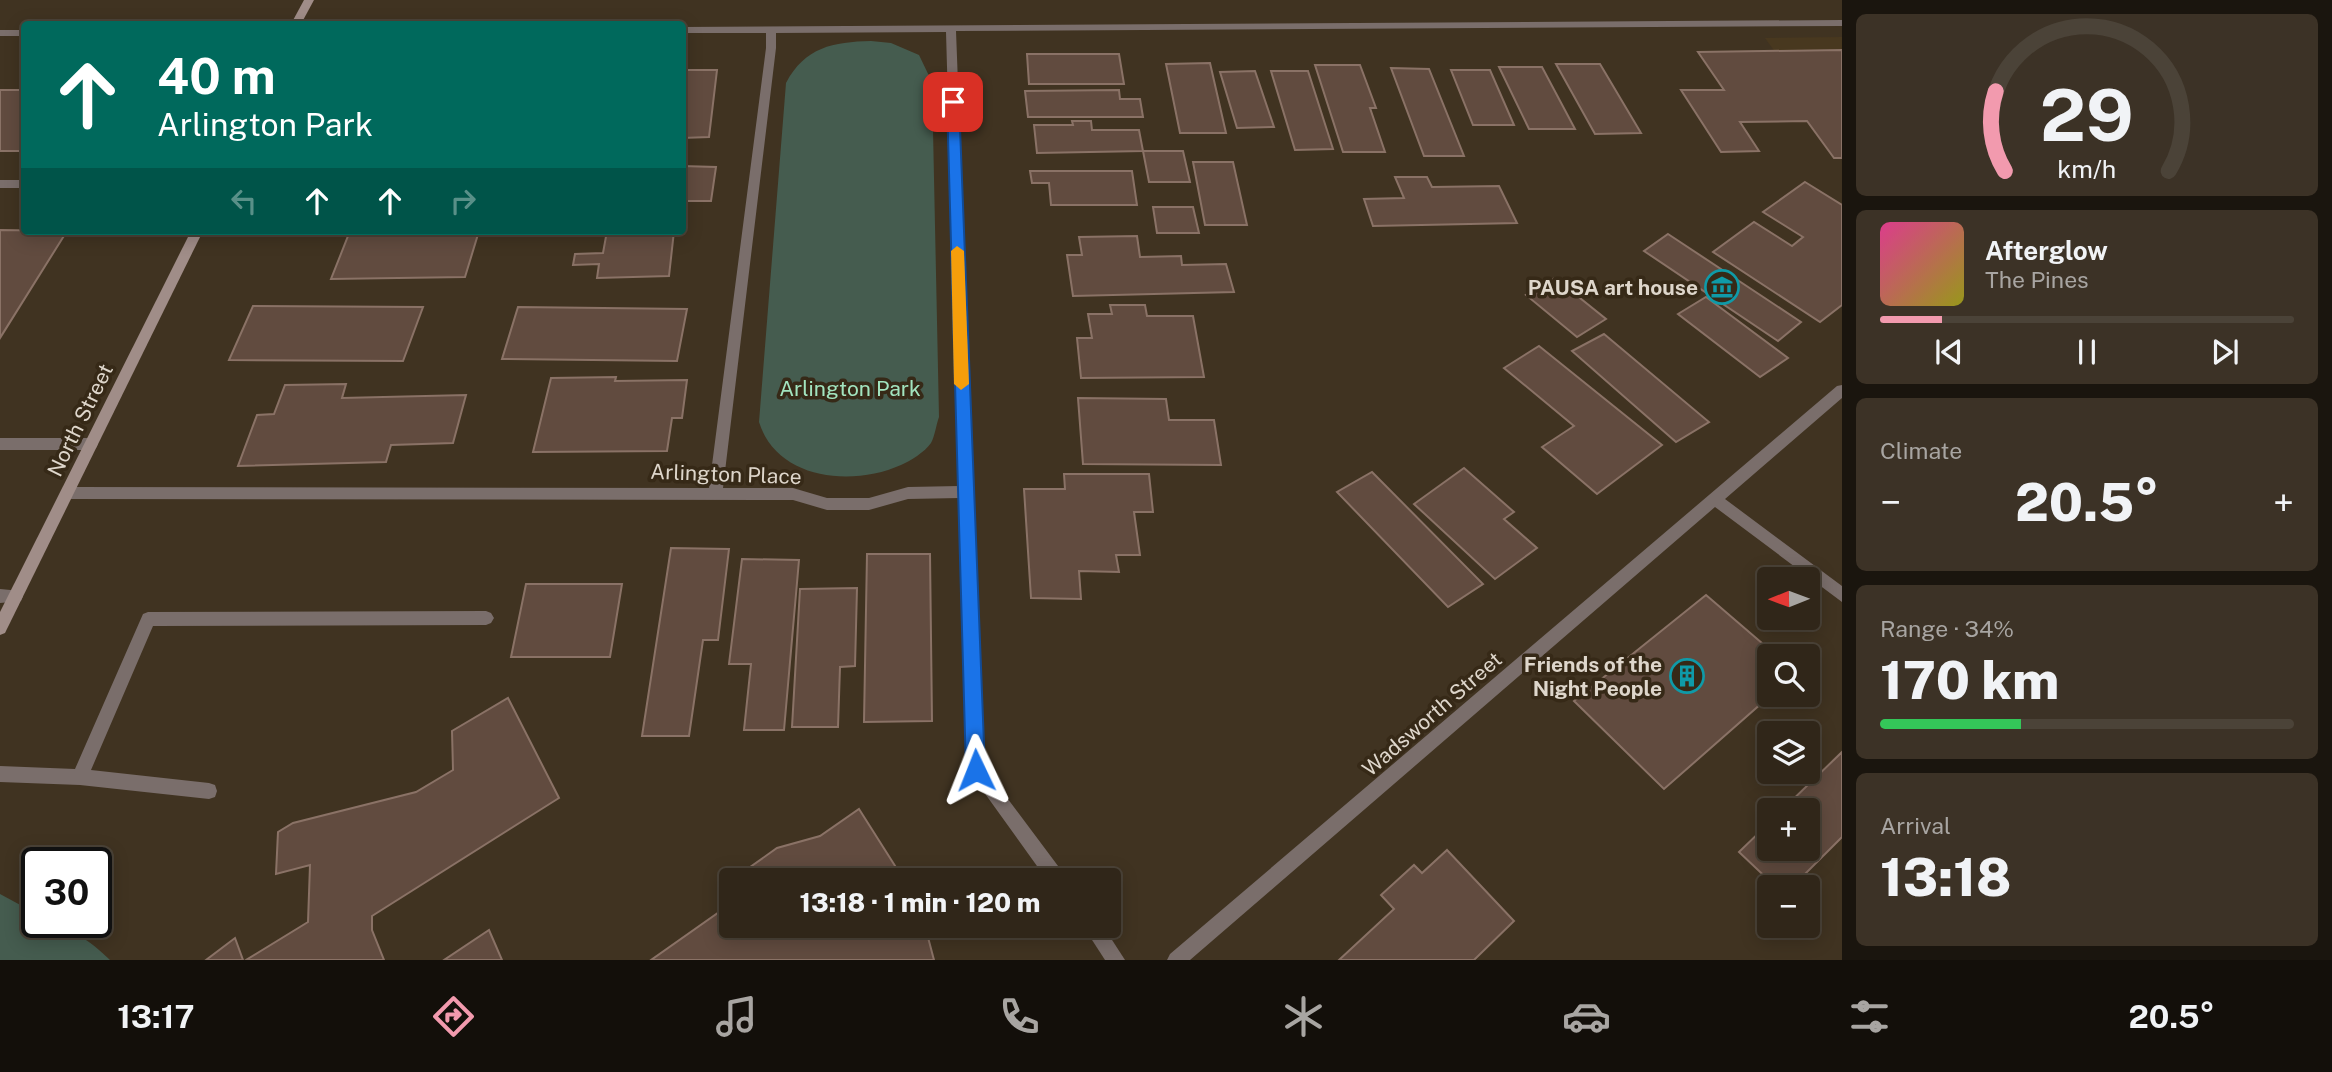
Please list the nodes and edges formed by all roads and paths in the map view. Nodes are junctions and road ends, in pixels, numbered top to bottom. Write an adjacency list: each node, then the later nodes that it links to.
1 (309, 0): 2 (street)
2 (298, 21)
3 (1842, 23): 4 (street)
4 (951, 28): 5 (street); 16 (street)
5 (771, 29): 6 (street); 17 (street)
6 (686, 30)
7 (0, 33): 8 (street)
8 (21, 33)
9 (0, 184): 10 (street)
10 (21, 184)
11 (195, 235): 14 (street, North Street)
12 (1842, 390): 18 (street, Wadsworth Street)
13 (0, 444): 14 (street)
14 (91, 444): 15 (street, North Street)
15 (68, 492): 17 (street, Arlington Place); 20 (street, North Street)
16 (964, 492): 17 (street, Arlington Place); 26 (street)
17 (715, 494)
18 (1715, 499): 19 (street); 28 (street, Wadsworth Street)
19 (1842, 595)
20 (8, 596): 22 (street, North Street)
21 (486, 618): 24 (street)
22 (0, 628)
23 (0, 774): 24 (street)
24 (80, 776): 25 (street)
25 (209, 791)
26 (1049, 868)
27 (1100, 938): 29 (street)
28 (1185, 957)
29 (1116, 960)

